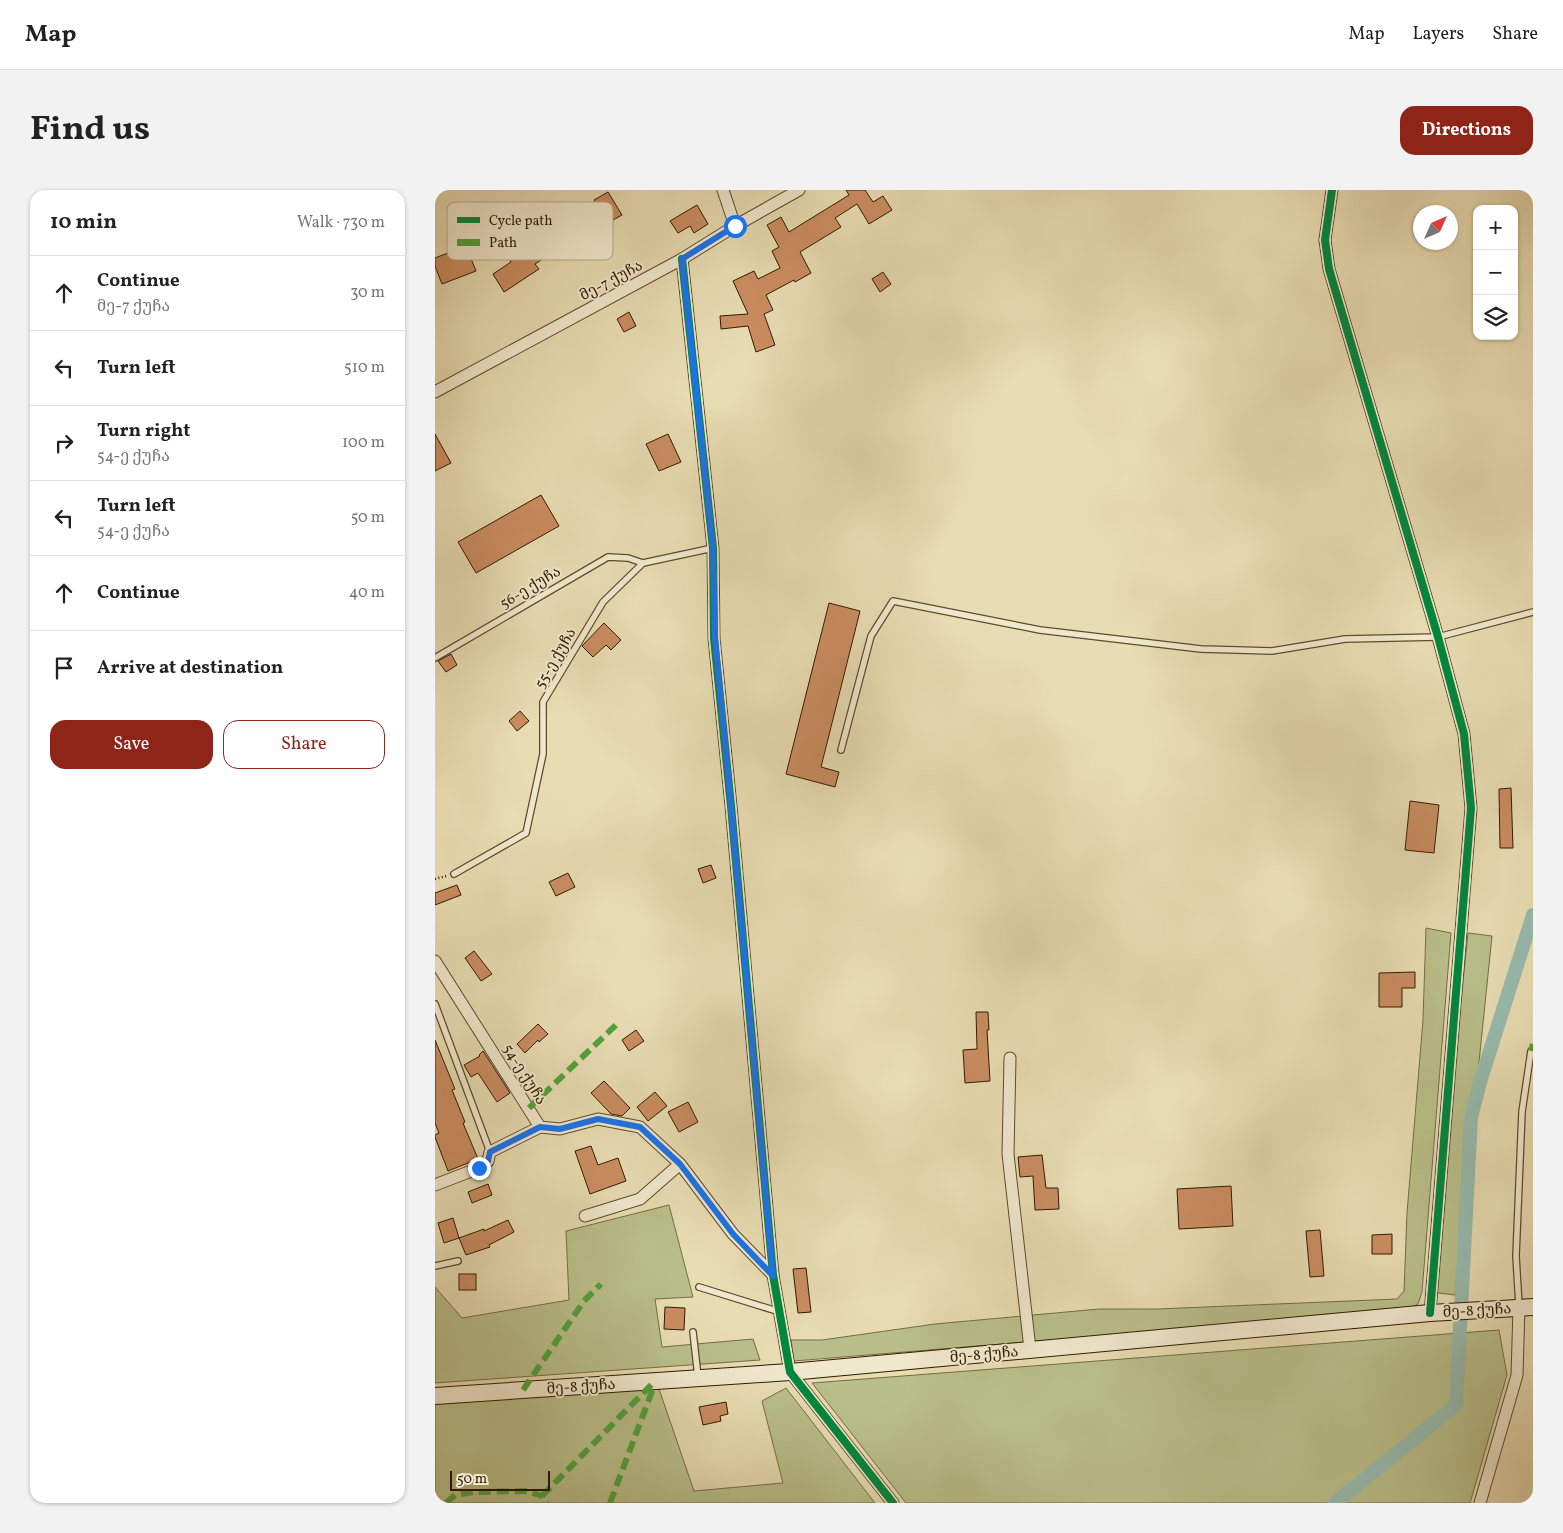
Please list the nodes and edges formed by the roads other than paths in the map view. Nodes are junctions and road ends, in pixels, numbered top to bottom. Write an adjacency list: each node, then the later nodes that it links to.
1 (723, 190): 4 (street)
2 (799, 190): 4 (street, მე-7 ქუჩა)
3 (1332, 190): 10 (street)
4 (735, 226): 5 (street, მე-7 ქუჩა)
5 (682, 259): 6 (street, მე-7 ქუჩა); 7 (street)
6 (435, 392)
7 (713, 548): 8 (lane); 25 (street)
8 (643, 563): 11 (lane, 56-ე ქუჩა); 13 (lane, 55-ე ქუჩა)
9 (1533, 612): 10 (lane)
10 (1438, 637): 12 (lane); 29 (street)
11 (435, 658)
12 (841, 750)
13 (454, 874)
14 (435, 961): 18 (street, 54-ე ქუჩა)
15 (435, 1004): 19 (lane)
16 (1531, 1051): 27 (lane)
17 (1010, 1058): 31 (street)
18 (540, 1127): 19 (street); 20 (street, 54-ე ქუჩა)
19 (490, 1152): 21 (street)
20 (680, 1164): 22 (street); 25 (street, 54-ე ქუჩა)
21 (436, 1182)
22 (585, 1216)
23 (458, 1261): 24 (lane)
24 (435, 1266)
25 (773, 1276): 28 (street)
26 (699, 1287): 28 (lane)
27 (1526, 1307): 29 (street, მე-8 ქუჩა); 36 (street)
28 (779, 1312): 32 (street)
29 (1430, 1313): 31 (street, მე-8 ქუჩა)
30 (693, 1332): 33 (lane)
31 (1030, 1349): 32 (street, მე-8 ქუჩა)
32 (790, 1372): 33 (street, მე-8 ქუჩა); 35 (street)
33 (699, 1378): 34 (street, მე-8 ქუჩა)
34 (435, 1396)
35 (893, 1503)
36 (1480, 1503)

